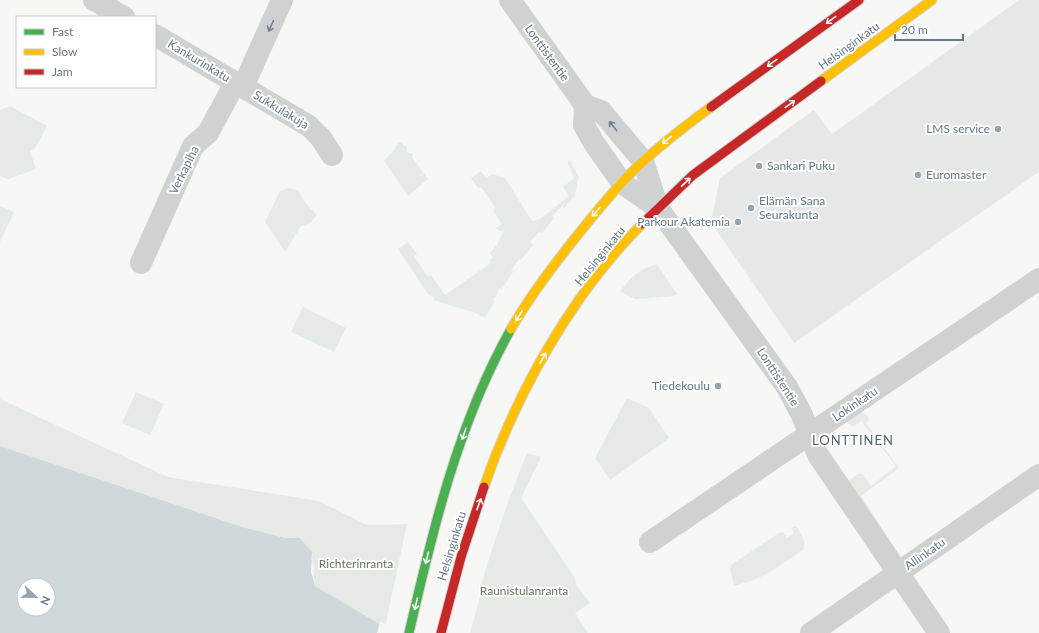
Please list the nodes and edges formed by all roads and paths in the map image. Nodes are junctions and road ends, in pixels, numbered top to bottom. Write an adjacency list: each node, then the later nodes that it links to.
1 (94, 0): 6 (street)
2 (282, 0): 8 (street, Verkapiha, one-way to 8)
3 (510, 0): 9 (street, Lonttistentie)
4 (859, 0): 11 (main road, Helsinginkatu, one-way to 11)
5 (932, 0): 13 (main road, Helsinginkatu, one-way to 5)
6 (122, 16)
7 (156, 36): 8 (street, Kankurinkatu)
8 (239, 85): 10 (street, Sukkulakuja); 14 (street, Verkapiha)
9 (585, 105): 11 (street, Lonttistentie, one-way to 9); 12 (street, Lonttistentie)
10 (332, 155)
11 (643, 161): 12 (main road, Helsinginkatu); 13 (street, Lonttistentie)
12 (622, 183): 13 (street, Lonttistentie); 20 (main road, Helsinginkatu, one-way to 20)
13 (658, 208): 16 (street, Lonttistentie); 21 (main road, Helsinginkatu, one-way to 13)
14 (141, 263)
15 (1039, 279): 16 (street, Lokinkatu)
16 (810, 434): 18 (street, Lokinkatu); 19 (street, Lonttistentie)
17 (1039, 475): 19 (street, Allinkatu)
18 (650, 542)
19 (898, 573): 22 (street, Allinkatu); 23 (street, Lonttistentie)
20 (409, 633)
21 (441, 633)
22 (811, 633)
23 (940, 633)

